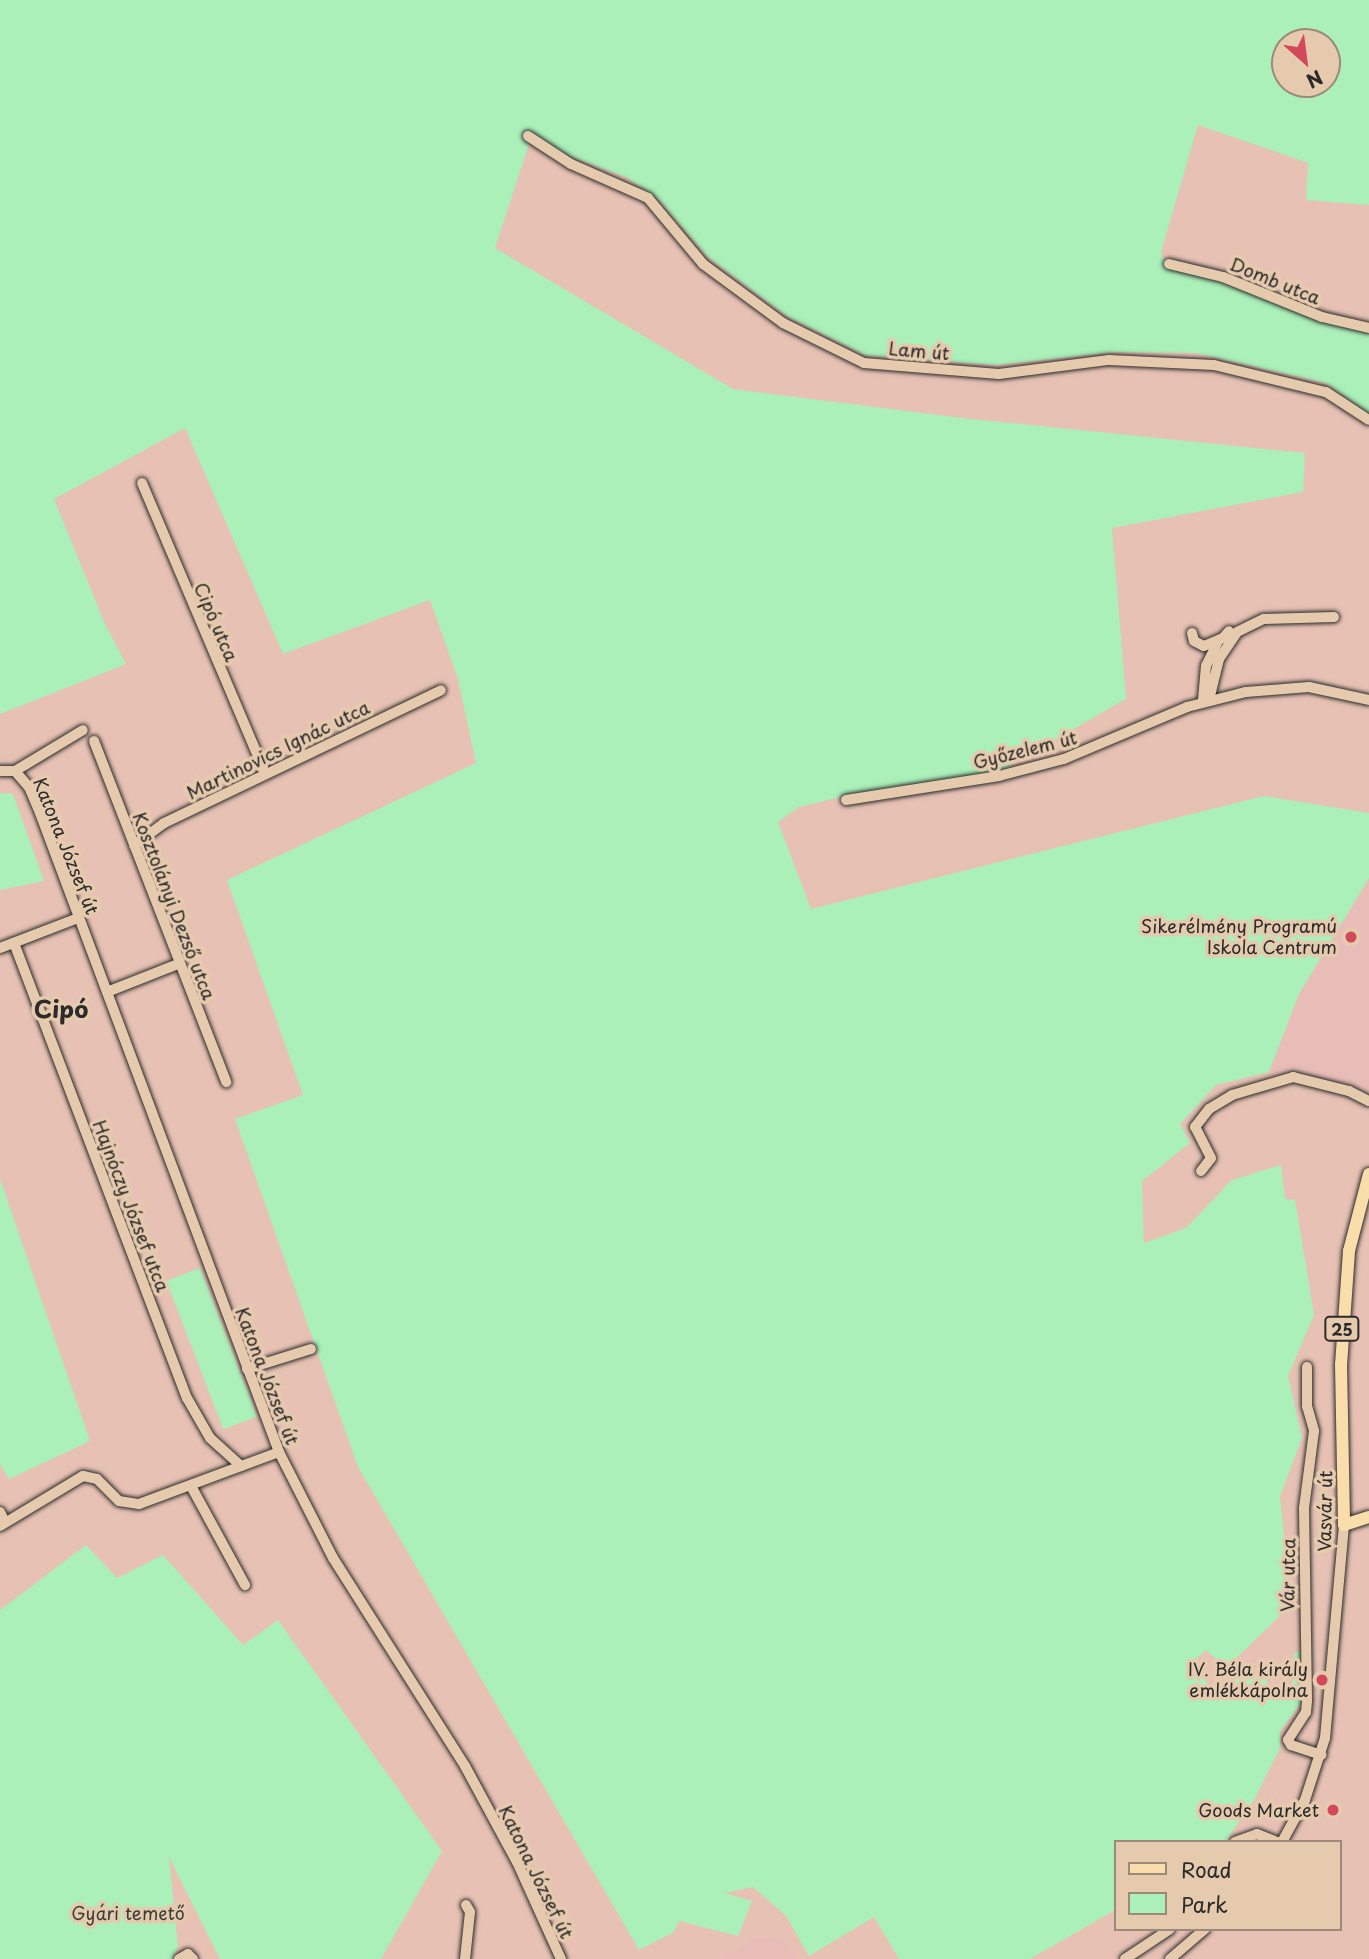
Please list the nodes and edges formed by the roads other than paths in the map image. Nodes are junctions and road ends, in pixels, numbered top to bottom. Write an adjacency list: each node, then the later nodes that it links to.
1 (528, 136): 4 (street, Lam út)
2 (1169, 264): 3 (street, Domb utca)
3 (1369, 328)
4 (1369, 420)
5 (142, 483): 17 (street, Cipó utca)
6 (1334, 617): 11 (street)
7 (1229, 631): 9 (street)
8 (1192, 633): 9 (street)
9 (1218, 641): 11 (street)
10 (441, 690): 17 (street, Martinovics Ignác utca)
11 (1206, 700): 12 (street, Győzelem út); 18 (street, Győzelem út)
12 (1369, 700)
13 (83, 730): 16 (street)
14 (94, 741): 19 (street, Kosztolányi Dezső utca)
15 (0, 771): 16 (street)
16 (15, 771): 20 (street, Katona József út)
17 (265, 773): 19 (street, Martinovics Ignác utca)
18 (846, 800)
19 (134, 845): 23 (street, Kosztolányi Dezső utca)
20 (78, 918): 21 (street); 24 (street, Katona József út)
21 (14, 943): 22 (street); 33 (street, Hajnóczy József utca)
22 (0, 948)
23 (178, 964): 24 (street); 25 (street, Kosztolányi Dezső utca)
24 (107, 992): 31 (street, Katona József út)
25 (226, 1082)
26 (1369, 1101): 27 (street)
27 (1201, 1171)
28 (1369, 1174): 35 (main road, Vasvár út / 25)
29 (311, 1349): 31 (street)
30 (1307, 1367): 41 (street, Vár utca)
31 (247, 1369): 32 (street, Katona József út)
32 (279, 1452): 33 (street); 51 (street, Katona József út)
33 (241, 1466): 34 (street)
34 (191, 1486): 38 (street); 40 (street)
35 (1344, 1486): 37 (main road); 39 (main road, Vasvár út / 25)
36 (0, 1512): 38 (street)
37 (1369, 1516): 39 (main road)
38 (3, 1524)
39 (1344, 1525): 41 (street, Vasvár út)
40 (245, 1584)
41 (1321, 1755): 44 (street, Vasvár út)
42 (1240, 1840): 43 (street, Vasvár út)
43 (1273, 1840)
44 (1280, 1840)
45 (466, 1905): 50 (street)
46 (1167, 1931): 52 (street)
47 (1203, 1931): 53 (street)
48 (179, 1959): 49 (street)
49 (193, 1959)
50 (465, 1959)
51 (561, 1959)
52 (1125, 1959)
53 (1170, 1959)

